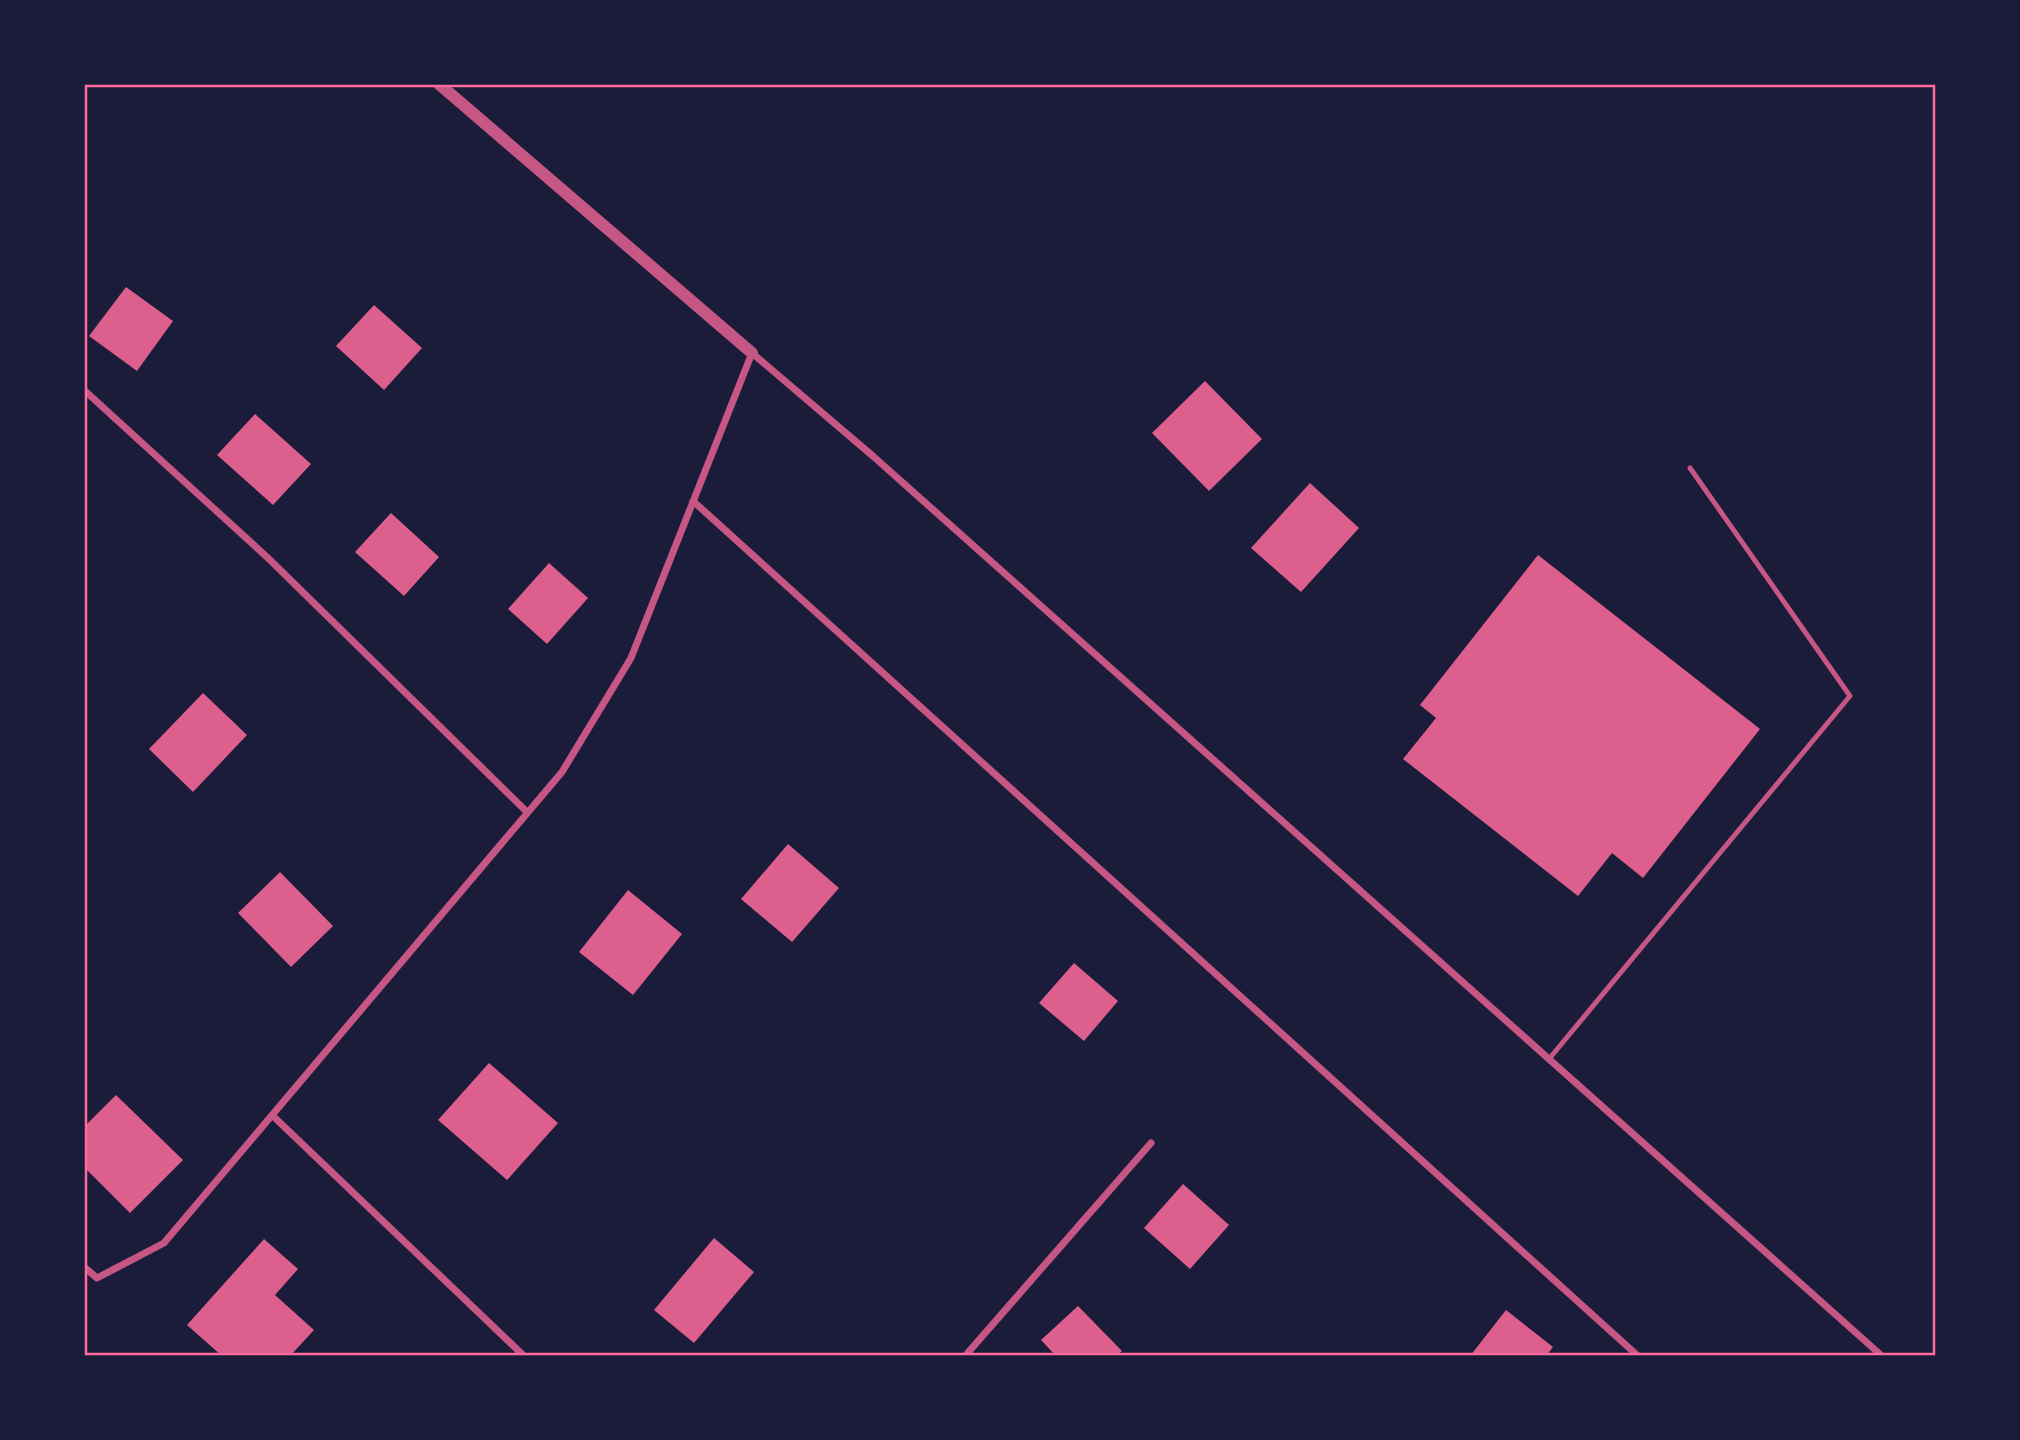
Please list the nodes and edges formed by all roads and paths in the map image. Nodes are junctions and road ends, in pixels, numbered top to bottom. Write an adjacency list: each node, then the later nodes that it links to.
1 (439, 84): 2 (street)
2 (752, 353): 5 (street); 7 (street)
3 (84, 390): 6 (street)
4 (1690, 468): 7 (lane)
5 (693, 501): 6 (street); 13 (street)
6 (527, 812): 8 (street)
7 (1549, 1059): 14 (street)
8 (273, 1116): 10 (street); 11 (street)
9 (1151, 1143): 12 (street)
10 (84, 1267)
11 (524, 1356)
12 (965, 1356)
13 (1638, 1356)
14 (1882, 1356)

